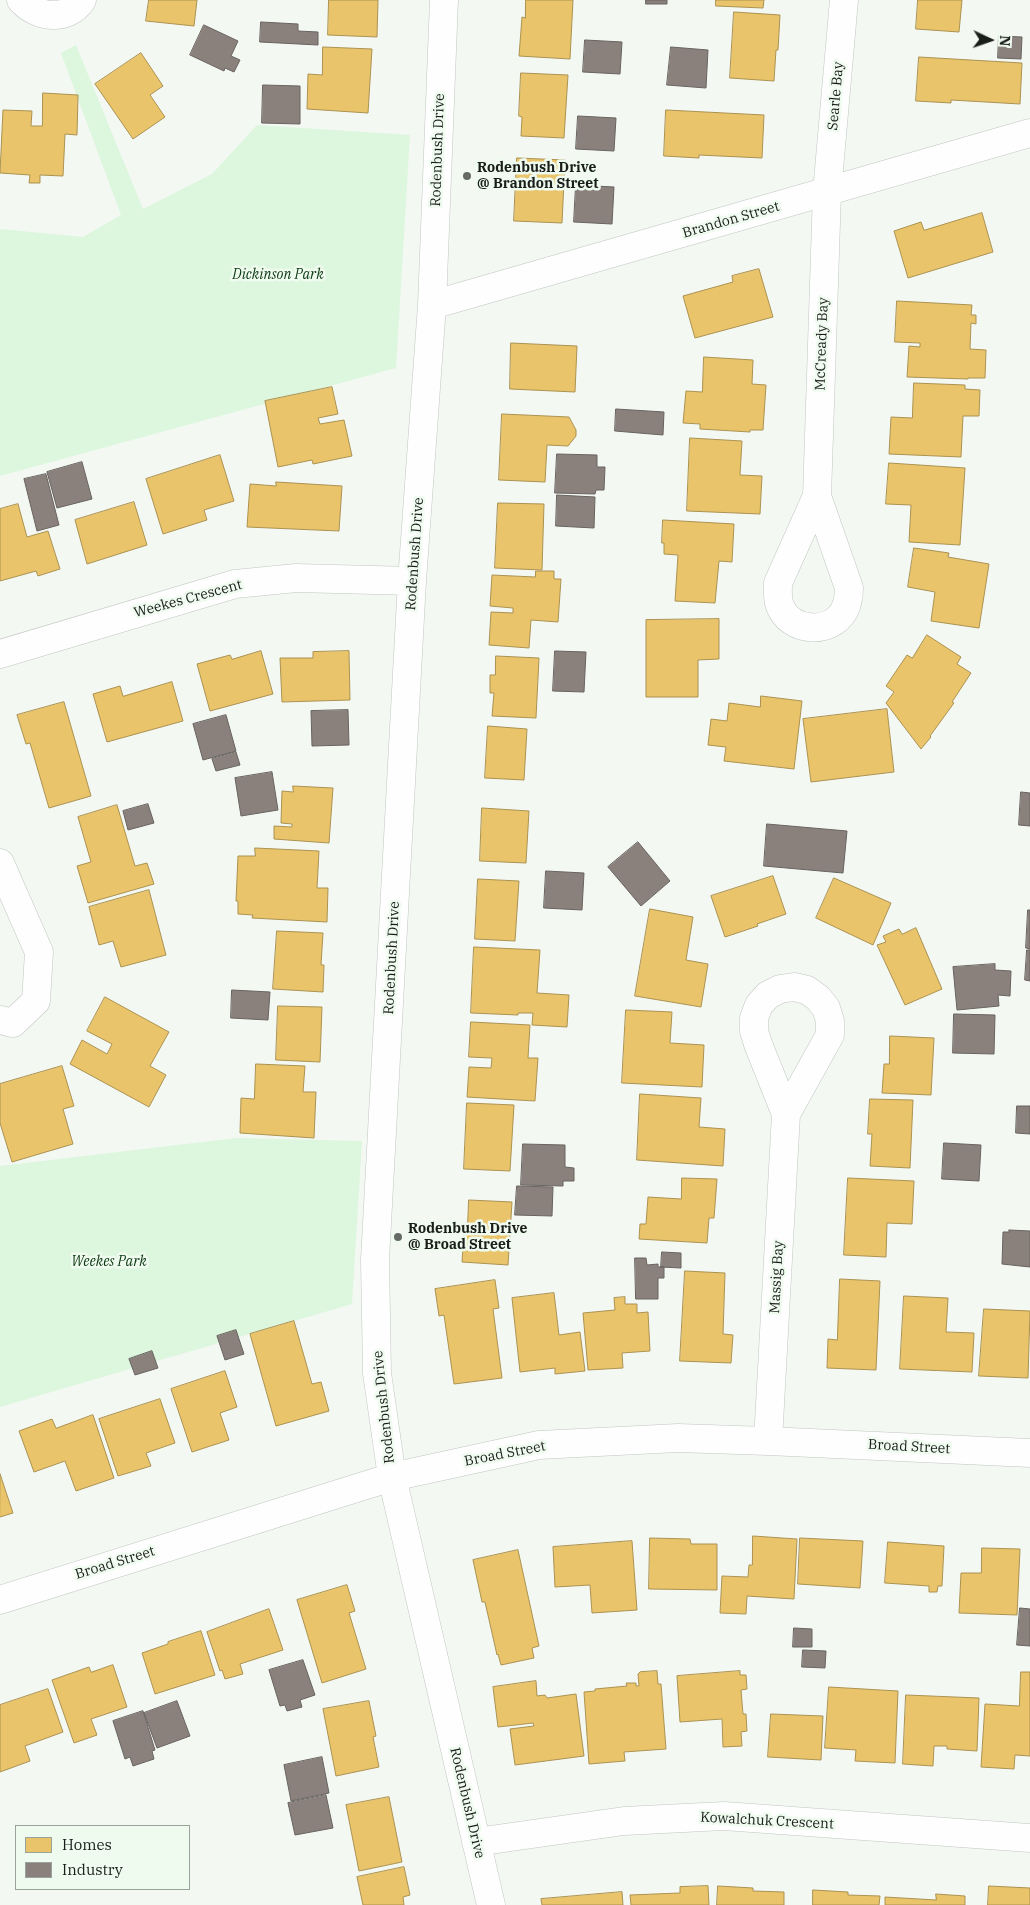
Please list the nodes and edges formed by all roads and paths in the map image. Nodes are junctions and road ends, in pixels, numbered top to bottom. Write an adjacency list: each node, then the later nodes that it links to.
1 (21, 0): 2 (street)
2 (82, 0)
3 (444, 0): 7 (street, Rodenbush Drive)
4 (844, 0): 6 (street, Searle Bay)
5 (1030, 133): 6 (street, Brandon Street)
6 (827, 192): 7 (street, Brandon Street); 8 (street, McCready Bay)
7 (432, 305): 9 (street, Rodenbush Drive)
8 (818, 496)
9 (412, 581): 10 (street, Weekes Crescent); 16 (street, Rodenbush Drive)
10 (0, 654)
11 (0, 863): 12 (street)
12 (0, 1020)
13 (786, 1114): 14 (street, Massig Bay)
14 (768, 1440): 15 (street, Broad Street); 16 (street, Broad Street)
15 (1030, 1452)
16 (392, 1477): 17 (street, Broad Street); 19 (street, Rodenbush Drive)
17 (0, 1600)
18 (1030, 1838): 19 (street, Kowalchuk Crescent)
19 (476, 1842): 20 (street, Rodenbush Drive)
20 (491, 1905)

